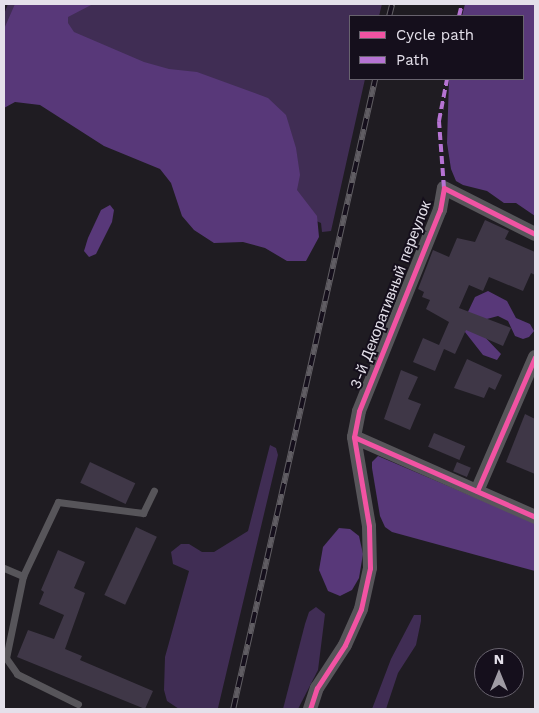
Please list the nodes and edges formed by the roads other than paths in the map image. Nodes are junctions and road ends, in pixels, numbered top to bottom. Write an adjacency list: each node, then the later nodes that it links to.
1 (535, 234): 3 (street, 3-й Декоративный переулок)
2 (535, 357): 5 (street)
3 (354, 437): 5 (street); 11 (street)
4 (154, 490): 8 (lane)
5 (477, 490): 6 (street)
6 (535, 517)
7 (4, 568): 8 (lane)
8 (23, 576): 9 (lane)
9 (5, 657): 10 (lane)
10 (78, 704)
11 (310, 709)

